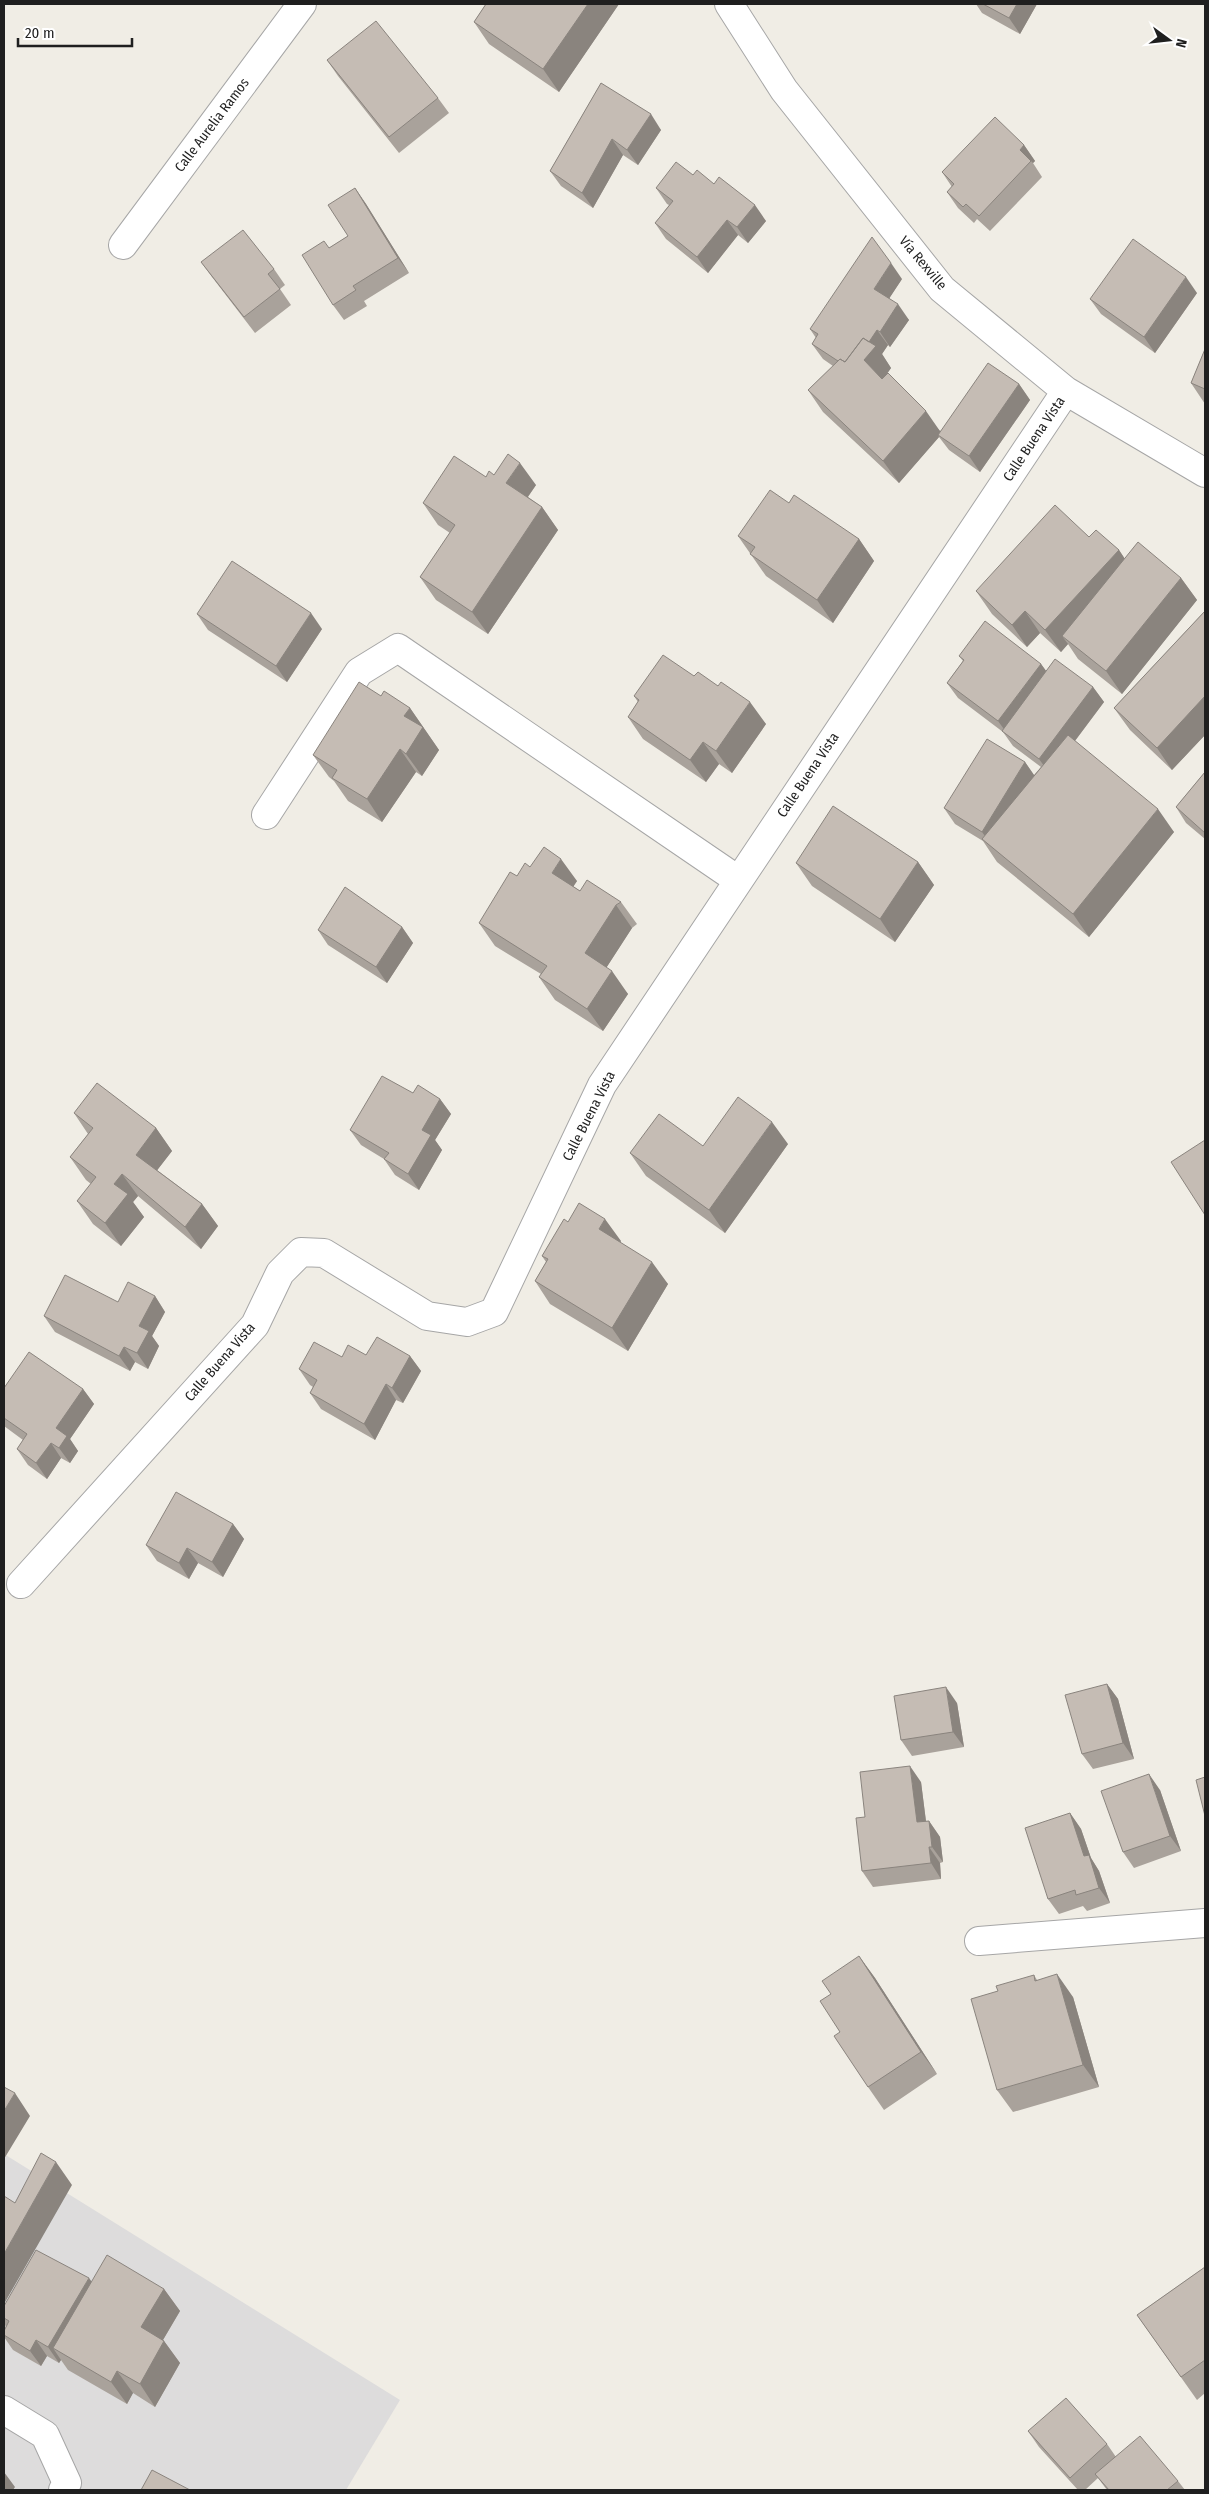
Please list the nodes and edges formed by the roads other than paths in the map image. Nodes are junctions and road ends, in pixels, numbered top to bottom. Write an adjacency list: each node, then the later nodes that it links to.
1 (302, 4): 3 (street, Calle Aurelia Ramos)
2 (730, 4): 4 (street, Vía Rexville)
3 (123, 245)
4 (1066, 391): 5 (street, Vía Rexville); 7 (street, Calle Buena Vista)
5 (1205, 473)
6 (266, 815): 7 (street)
7 (738, 880): 8 (street, Calle Buena Vista)
8 (20, 1584)
9 (1205, 1923): 10 (street)
10 (979, 1941)
11 (4, 2410): 12 (street)
12 (63, 2490)

